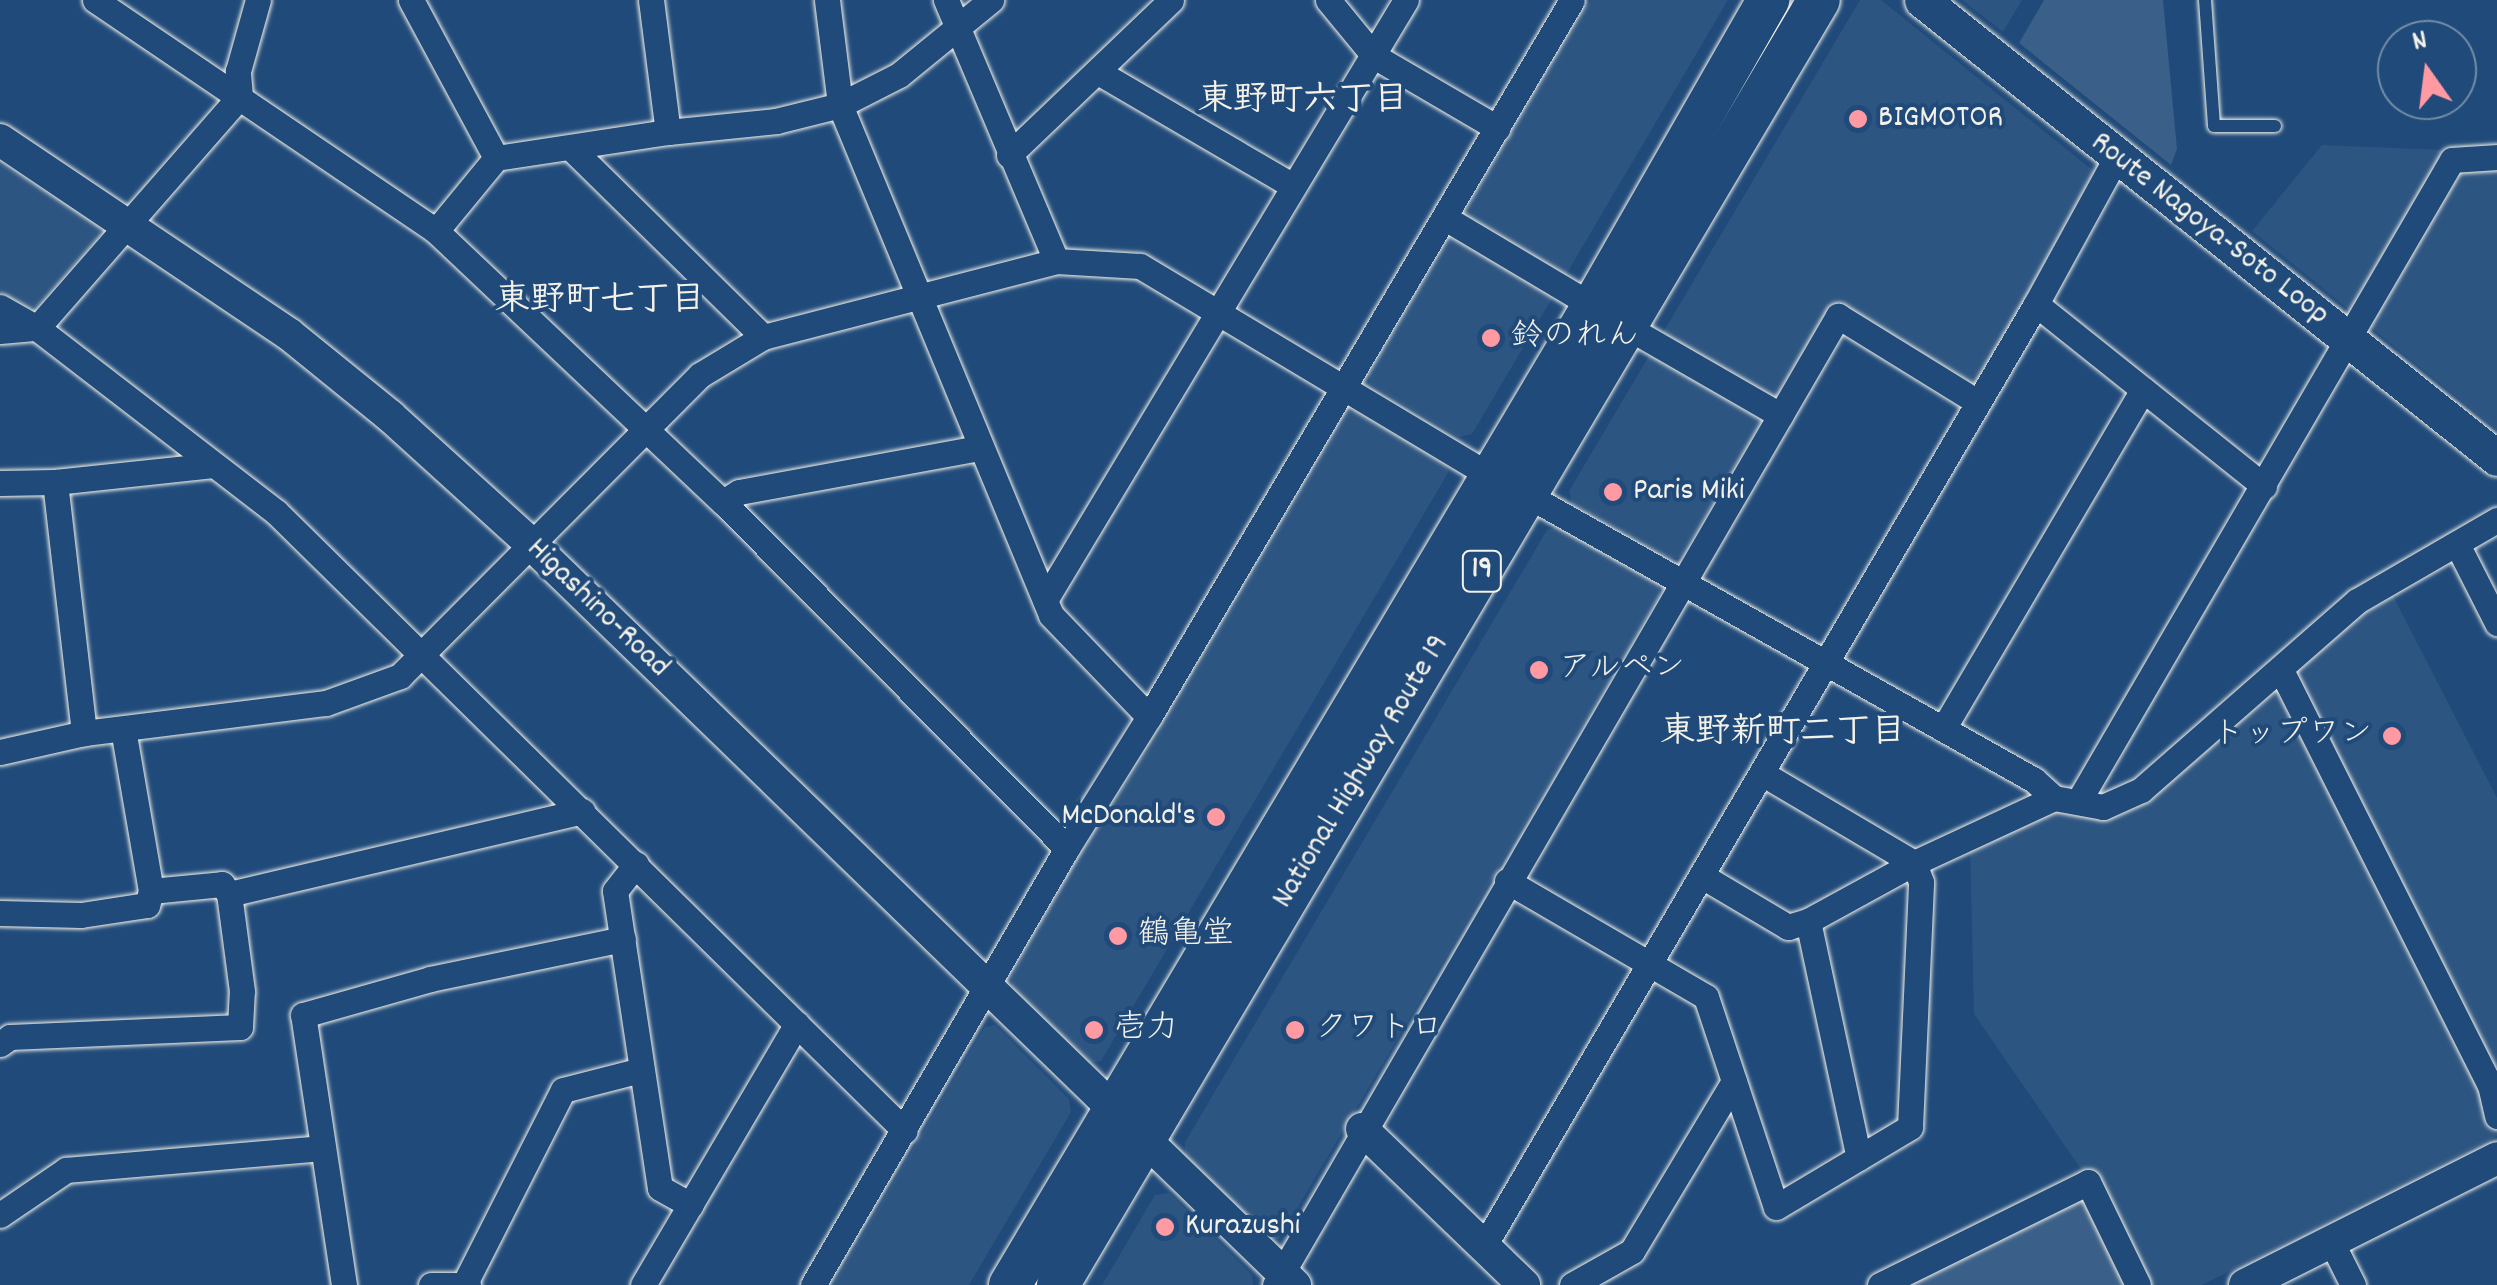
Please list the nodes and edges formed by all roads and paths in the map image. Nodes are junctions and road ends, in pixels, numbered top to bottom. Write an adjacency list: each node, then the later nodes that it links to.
1 (96, 0): 16 (street)
2 (258, 0): 20 (street)
3 (411, 0): 29 (street)
4 (652, 0): 24 (street)
5 (827, 0): 21 (street)
6 (946, 0): 17 (street)
7 (991, 0): 17 (street)
8 (1172, 0): 19 (street)
9 (1328, 0): 18 (street)
10 (1406, 0): 18 (street)
11 (1572, 0): 23 (street)
12 (1768, 0): 40 (highway, National Highway Route 19 / 19)
13 (1819, 0): 40 (highway, National Highway Route 19 / 19)
14 (1922, 0): 30 (main road, Route Nagoya-Soto Loop)
15 (2206, 0): 22 (lane)
16 (126, 8): 20 (street)
17 (956, 29): 21 (street); 27 (street)
18 (1374, 56): 23 (street); 31 (street)
19 (1098, 72): 27 (street); 31 (street)
20 (240, 96): 33 (street); 34 (street)
21 (840, 106): 24 (street); 36 (street)
22 (2275, 126)
23 (1497, 128): 32 (street)
24 (668, 132): 26 (street)
25 (0, 140): 33 (street, Higashino-Road)
26 (572, 149): 29 (street); 43 (street)
27 (1009, 155): 35 (street)
28 (2497, 157): 44 (street)
29 (496, 158): 34 (street)
30 (2116, 158): 37 (street); 44 (main road, Route Nagoya-Soto Loop)
31 (1293, 186): 39 (street)
32 (1445, 218): 40 (street); 45 (street)
33 (130, 223): 41 (street); 60 (street, Higashino-Road)
34 (436, 231): 49 (street)
35 (1056, 261): 36 (street); 39 (street)
36 (918, 297): 43 (street); 50 (street)
37 (2036, 304): 46 (street); 47 (street)
38 (0, 307): 41 (street)
39 (1218, 313): 45 (street); 63 (street)
40 (1610, 317): 48 (street); 53 (highway, National Highway Route 19 / 19); 57 (highway, National Highway Route 19 / 19)
41 (37, 328): 42 (street); 52 (street)
42 (0, 330)
43 (763, 338): 49 (street)
44 (2350, 340): 51 (main road, Route Nagoya-Soto Loop); 56 (street)
45 (1345, 387): 53 (street); 68 (street)
46 (2143, 390): 56 (street); 70 (street)
47 (1978, 402): 48 (street); 66 (street)
48 (1780, 415): 62 (street)
49 (646, 428): 58 (street); 60 (street)
50 (978, 448): 58 (street); 63 (street)
51 (2497, 458)
52 (213, 465): 54 (street); 65 (street)
53 (1489, 475): 92 (highway, National Highway Route 19 / 19)
54 (55, 482): 55 (street); 71 (street)
55 (0, 483)
56 (2264, 486): 74 (street)
57 (1526, 495): 62 (street); 96 (highway, National Highway Route 19 / 19)
58 (723, 502): 76 (street)
59 (2497, 520): 61 (street)
60 (530, 544): 65 (street); 87 (street, Higashino-Road)
61 (2457, 544): 64 (street); 67 (street)
62 (1680, 585): 66 (street); 80 (street)
63 (1045, 600): 68 (street)
64 (2497, 623)
65 (425, 654): 69 (street); 75 (street)
66 (1827, 662): 70 (street); 73 (street)
67 (2282, 670): 74 (street); 93 (street)
68 (1150, 717): 76 (street)
69 (123, 728): 71 (street); 81 (street)
70 (1943, 729): 74 (street)
71 (84, 733): 72 (street)
72 (0, 752)
73 (1762, 773): 77 (street); 79 (street)
74 (2066, 800): 77 (street)
75 (582, 811): 78 (street); 82 (street)
76 (1067, 848): 87 (street)
77 (1914, 863): 84 (street); 98 (street)
78 (636, 864): 85 (street); 88 (street)
79 (1702, 876): 84 (street); 86 (street)
80 (1507, 880): 86 (street); 94 (street)
81 (150, 890): 82 (street); 83 (street)
82 (229, 894): 89 (street)
83 (0, 913)
84 (1808, 921): 98 (street)
85 (623, 939): 90 (street); 97 (street)
86 (1650, 964): 91 (street); 103 (street)
87 (988, 988): 92 (street, Higashino-Road); 95 (street)
88 (798, 1024): 95 (street); 100 (street)
89 (0, 1044)
90 (641, 1070): 100 (street); 105 (street)
91 (1734, 1081): 98 (street); 113 (street)
92 (1112, 1110): 96 (street, Higashino-Road); 110 (highway, National Highway Route 19 / 19)
93 (2497, 1116)
94 (1362, 1129): 103 (street); 104 (street)
95 (905, 1131): 109 (street)
96 (1143, 1140): 104 (street, Higashino-Road); 111 (highway, National Highway Route 19 / 19)
97 (322, 1148): 101 (street); 106 (street)
98 (1860, 1158)
99 (2497, 1158): 102 (street)
100 (692, 1205): 108 (street)
101 (0, 1216)
102 (2331, 1241): 116 (street); 117 (street)
103 (1484, 1246): 112 (street)
104 (1284, 1281)
105 (467, 1284): 107 (street)
106 (344, 1285)
107 (431, 1285)
108 (643, 1285)
109 (813, 1285)
110 (1010, 1285)
111 (1058, 1285)
112 (1524, 1285)
113 (1572, 1285)
114 (1880, 1285): 115 (street)
115 (2138, 1285)
116 (2245, 1285)
117 (2353, 1285)

